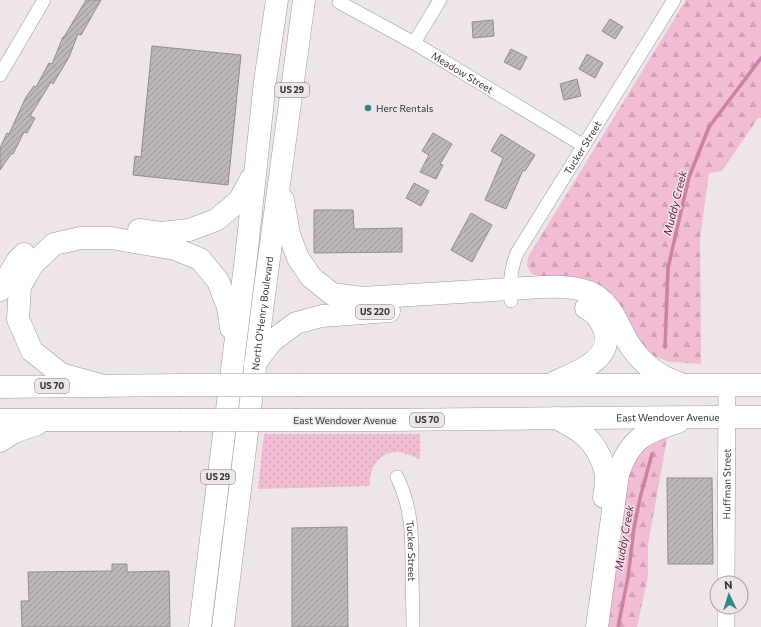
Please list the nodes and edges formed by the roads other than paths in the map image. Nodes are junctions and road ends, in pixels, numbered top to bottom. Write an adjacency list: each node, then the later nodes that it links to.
1 (44, 0): 8 (street)
2 (277, 0): 10 (highway, US 29)
3 (304, 0): 11 (highway, North O'Henry Boulevard / US 29)
4 (440, 0): 7 (street)
5 (674, 0): 9 (street, Tucker Street)
6 (339, 2): 7 (street, Meadow Street)
7 (414, 43): 9 (street, Meadow Street)
8 (0, 75)
9 (584, 146): 13 (street, Tucker Street)
10 (255, 171): 12 (highway); 14 (highway, US 29)
11 (280, 180): 13 (highway); 15 (highway, North O'Henry Boulevard / US 29)
12 (0, 290)
13 (510, 295): 15 (highway, US 220); 16 (highway, US 220); 17 (highway)
14 (234, 345): 19 (highway); 33 (highway, US 29)
15 (255, 362): 30 (highway, North O'Henry Boulevard / US 29)
16 (548, 385): 17 (highway, US 70); 19 (highway, US 70, bridge)
17 (686, 385): 20 (highway, US 70)
18 (761, 385): 20 (highway, US 70)
19 (104, 386): 21 (highway, US 70)
20 (727, 386): 23 (street, Huffman Street)
21 (0, 387)
22 (694, 416): 23 (highway, East Wendover Avenue / US 70); 25 (highway, East Wendover Avenue / US 70); 38 (highway)
23 (726, 416): 24 (highway, East Wendover Avenue / US 70); 31 (street, Huffman Street)
24 (761, 416)
25 (556, 418): 27 (highway, East Wendover Avenue / US 70, bridge); 37 (highway)
26 (0, 420): 27 (highway, East Wendover Avenue / US 70)
27 (46, 421): 28 (highway)
28 (0, 441)
29 (397, 478): 36 (street, Tucker Street)
30 (231, 564): 34 (highway, North O'Henry Boulevard / US 29); 35 (highway)
31 (726, 575)
32 (726, 615): 39 (street)
33 (199, 621)
34 (223, 627)
35 (239, 627)
36 (413, 627)
37 (583, 627)
38 (597, 627)
39 (726, 627)

